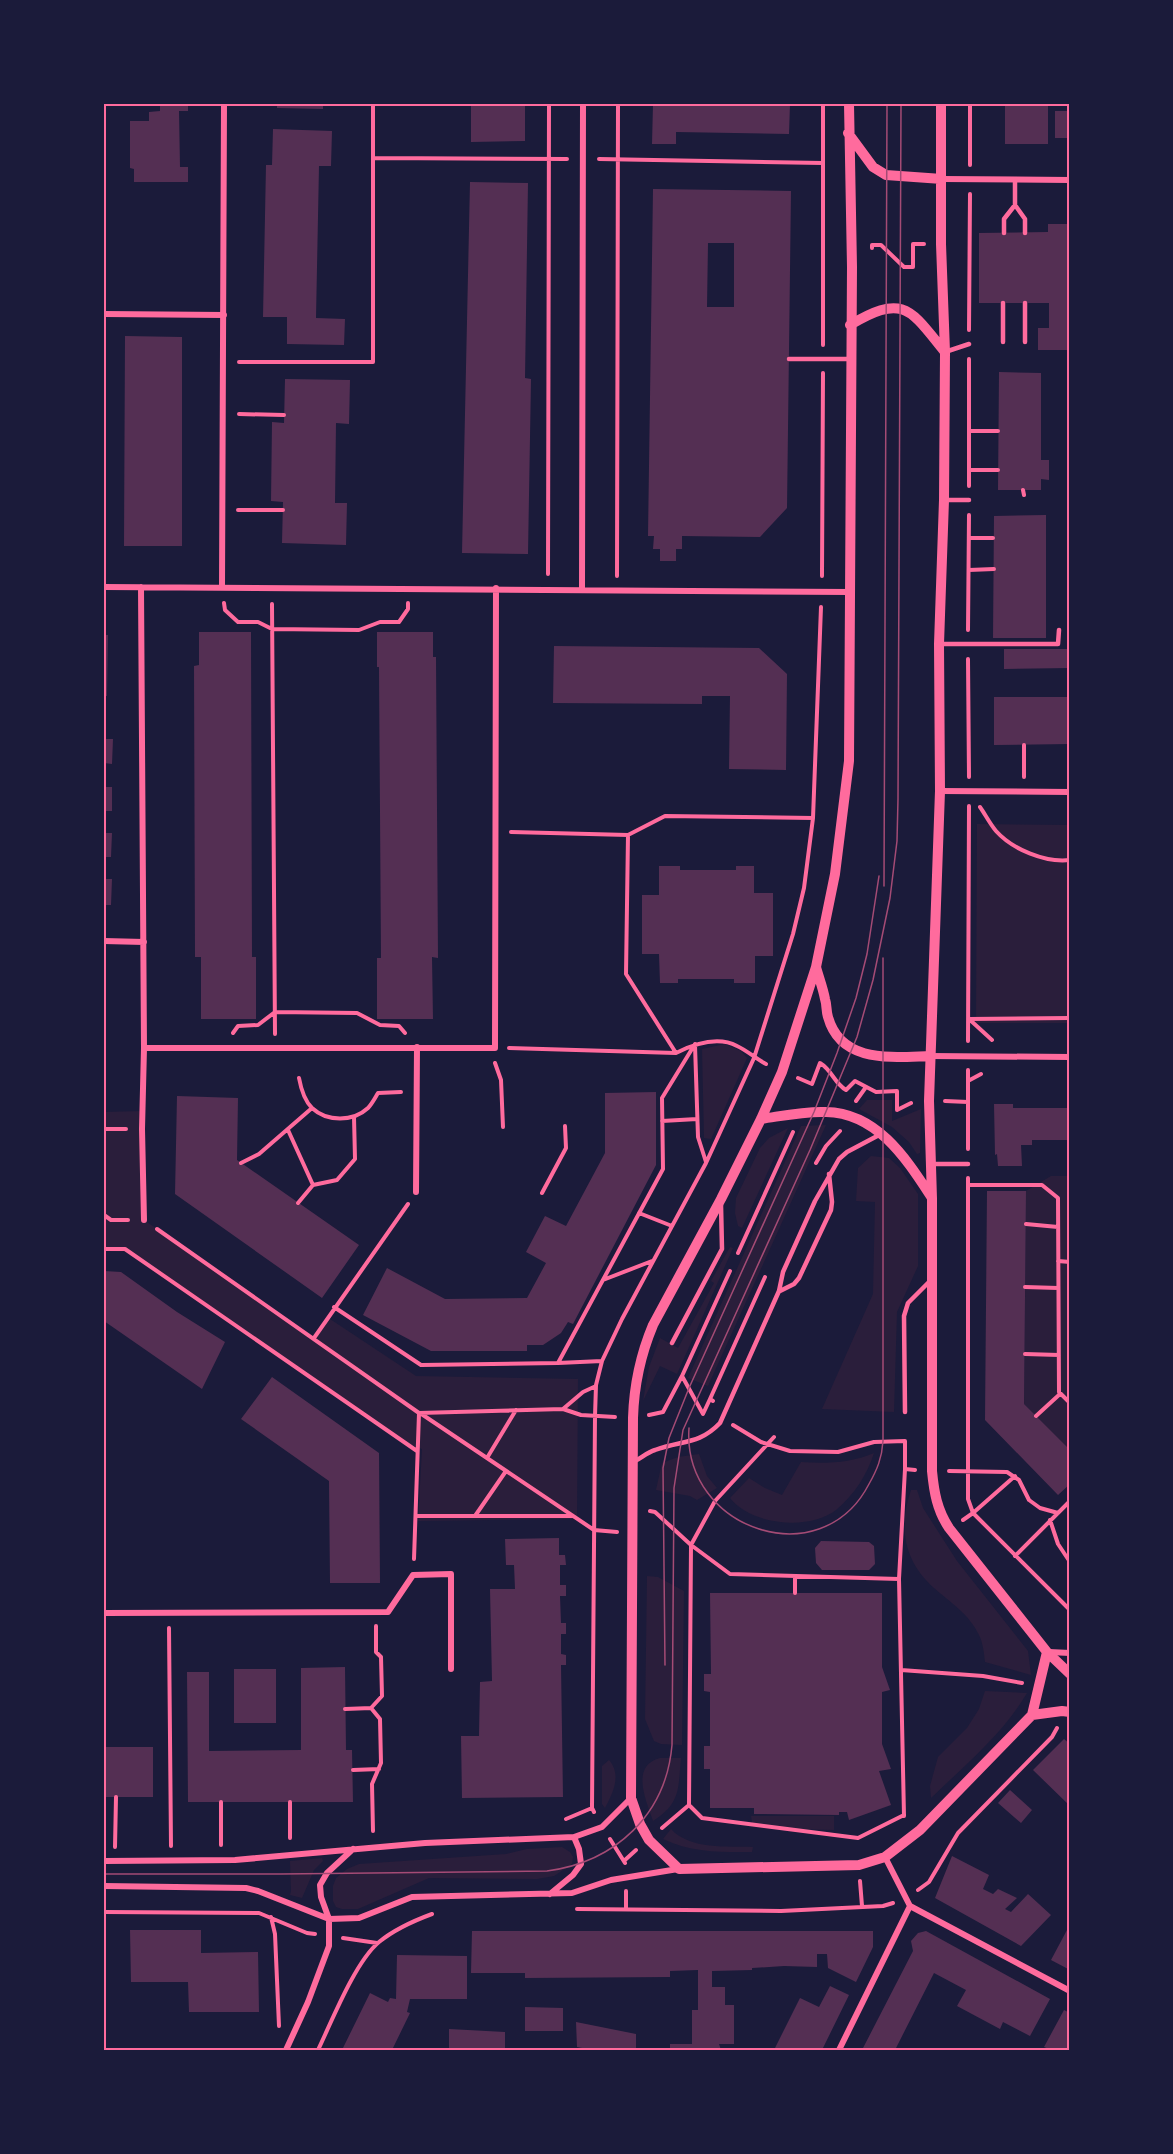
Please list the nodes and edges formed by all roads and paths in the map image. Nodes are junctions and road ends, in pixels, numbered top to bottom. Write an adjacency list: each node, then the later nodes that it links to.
1 (224, 104): 31 (street)
2 (373, 104): 11 (path)
3 (549, 104): 12 (path)
4 (583, 104): 13 (street)
5 (618, 104): 14 (path)
6 (823, 104): 15 (path)
7 (849, 104): 10 (street)
8 (941, 104): 16 (street)
9 (970, 104): 17 (path)
10 (848, 133): 16 (street); 27 (street)
11 (373, 158): 12 (path); 40 (path)
12 (549, 159): 13 (path); 60 (path)
13 (583, 159): 14 (path); 61 (street)
14 (618, 159): 15 (path); 62 (path)
15 (823, 163): 26 (path)
16 (942, 179): 17 (street); 23 (street)
17 (970, 180): 18 (street); 24 (path)
18 (1015, 180): 19 (street); 20 (lane)
19 (1070, 180)
20 (1015, 205): 21 (lane); 22 (lane)
21 (1004, 233)
22 (1025, 233)
23 (940, 244): 24 (path); 25 (path); 36 (street)
24 (969, 244): 35 (path)
25 (872, 256)
26 (823, 266): 27 (path); 38 (path)
27 (852, 267): 32 (street)
28 (1003, 303): 33 (lane)
29 (1025, 303): 34 (lane)
30 (104, 314): 31 (street)
31 (224, 315): 40 (street)
32 (850, 325): 36 (street); 39 (street)
33 (1003, 342)
34 (1025, 342)
35 (969, 344): 36 (lane); 43 (path)
36 (945, 352): 47 (street)
37 (789, 359): 38 (lane)
38 (823, 359): 39 (lane); 63 (path)
39 (851, 359): 64 (street)
40 (223, 362): 41 (street)
41 (223, 414): 42 (path); 49 (street)
42 (284, 415)
43 (969, 431): 44 (path); 45 (path)
44 (998, 431)
45 (969, 470): 46 (path); 48 (path)
46 (998, 470)
47 (944, 500): 48 (lane); 69 (street)
48 (969, 500): 51 (path)
49 (222, 510): 50 (path); 57 (street)
50 (282, 510)
51 (969, 538): 52 (path); 54 (path)
52 (993, 538)
53 (994, 569): 54 (path)
54 (969, 570): 68 (path)
55 (104, 586): 56 (street)
56 (141, 587): 57 (street); 80 (street)
57 (222, 587): 58 (street); 66 (path)
58 (408, 588): 59 (street); 66 (path)
59 (496, 588): 60 (street); 76 (street)
60 (548, 588): 61 (street)
61 (582, 589): 62 (street)
62 (617, 589): 63 (street)
63 (822, 592): 64 (street); 75 (path)
64 (850, 592): 81 (street)
65 (272, 608): 66 (path)
66 (272, 629): 82 (path)
67 (1059, 630): 68 (lane)
68 (968, 643): 69 (lane); 72 (path)
69 (939, 644): 71 (street)
70 (1024, 745): 73 (path)
71 (940, 791): 72 (street); 92 (street)
72 (969, 791): 73 (street); 78 (path); 84 (path)
73 (1024, 792): 74 (street)
74 (1070, 792)
75 (813, 818): 77 (path); 96 (path)
76 (495, 832): 77 (path); 90 (street)
77 (628, 835): 91 (path)
78 (1070, 860)
79 (104, 941): 80 (street)
80 (144, 942): 89 (street)
81 (816, 967): 92 (street); 97 (street)
82 (274, 1012): 86 (path); 87 (path); 88 (path)
83 (1070, 1018): 84 (path)
84 (968, 1019): 93 (path); 94 (path)
85 (695, 1044): 91 (path); 96 (path); 105 (path); 107 (path)
86 (223, 1047): 87 (street); 89 (street)
87 (275, 1047): 88 (street)
88 (417, 1047): 90 (street); 101 (street)
89 (144, 1048): 111 (street)
90 (495, 1048): 91 (path); 109 (path)
91 (676, 1053)
92 (930, 1056): 93 (street); 116 (street)
93 (968, 1056): 94 (street); 117 (path)
94 (1011, 1056): 95 (street)
95 (1070, 1057)
96 (754, 1058): 97 (path); 114 (path)
97 (782, 1072): 99 (path); 106 (street)
98 (299, 1078): 102 (path)
99 (812, 1084): 100 (path); 103 (path)
100 (866, 1087)
101 (417, 1091): 104 (path); 121 (street)
102 (312, 1108): 104 (path); 112 (path)
103 (801, 1113): 106 (street); 113 (street); 135 (path)
104 (354, 1117): 119 (path)
105 (697, 1119): 107 (path); 114 (path)
106 (761, 1119): 124 (street)
107 (662, 1121): 126 (path)
108 (565, 1126): 122 (path)
109 (503, 1127)
110 (104, 1129): 111 (path)
111 (141, 1129): 130 (street)
112 (288, 1130): 115 (path); 119 (path)
113 (881, 1134): 118 (lane); 123 (street)
114 (706, 1162): 132 (path)
115 (241, 1163)
116 (932, 1164): 117 (lane); 123 (street)
117 (968, 1164): 120 (path)
118 (829, 1174): 144 (lane); 144 (lane)
119 (313, 1185): 125 (path)
120 (968, 1185): 133 (path); 172 (path)
121 (416, 1192): 145 (path)
122 (542, 1193)
123 (932, 1198): 140 (street)
124 (721, 1199): 147 (lane); 163 (street)
125 (298, 1203)
126 (639, 1213): 132 (path); 141 (path)
127 (104, 1215): 129 (path)
128 (104, 1220): 129 (path)
129 (111, 1220): 130 (path)
130 (144, 1220): 146 (path)
131 (1026, 1224): 133 (path)
132 (672, 1226): 136 (path)
133 (1058, 1227): 137 (path)
134 (104, 1249): 166 (path)
135 (736, 1257)
136 (653, 1260): 141 (path); 150 (path)
137 (1058, 1261): 138 (path); 143 (path)
138 (1070, 1262)
139 (732, 1268): 152 (path)
140 (932, 1279): 158 (lane); 170 (street)
141 (602, 1280): 151 (path)
142 (1025, 1287): 143 (path)
143 (1058, 1288): 149 (path)
144 (779, 1291): 160 (lane)
145 (334, 1307): 146 (path); 151 (path)
146 (314, 1338): 159 (path)
147 (672, 1343)
148 (1025, 1354): 149 (path)
149 (1059, 1355): 154 (path)
150 (602, 1361): 151 (path); 153 (path)
151 (558, 1363)
152 (682, 1376): 160 (path); 163 (path)
153 (597, 1385): 157 (path); 161 (path)
154 (1060, 1394): 155 (path); 162 (path)
155 (1070, 1403)
156 (516, 1409): 157 (path); 159 (path); 167 (path)
157 (563, 1409): 161 (path)
158 (904, 1412)
159 (419, 1413): 166 (path); 167 (path)
160 (724, 1415): 165 (path); 168 (lane)
161 (595, 1416): 163 (path); 182 (path)
162 (1036, 1416)
163 (633, 1418): 168 (street)
164 (774, 1437): 165 (path)
165 (767, 1445): 169 (path); 184 (path)
166 (417, 1451): 177 (path)
167 (488, 1458): 171 (path)
168 (632, 1463): 183 (street)
169 (905, 1469): 170 (path); 189 (path)
170 (932, 1470): 181 (street)
171 (506, 1471): 178 (path); 179 (path)
172 (966, 1471): 173 (path); 175 (path)
173 (1015, 1476): 175 (path); 176 (path)
174 (1070, 1501): 176 (path)
175 (973, 1513): 181 (path); 185 (path)
176 (1058, 1513): 180 (path)
177 (417, 1516): 178 (path); 187 (path)
178 (475, 1516): 179 (path)
179 (572, 1516): 182 (path)
180 (1050, 1520): 185 (path); 186 (path)
181 (949, 1528): 195 (street)
182 (594, 1530): 183 (path); 213 (path)
183 (632, 1533): 184 (path); 208 (street)
184 (691, 1545): 188 (path); 211 (path)
185 (1015, 1556): 191 (path)
186 (1070, 1562)
187 (413, 1575): 193 (street); 197 (street)
188 (795, 1575): 189 (path); 190 (path)
189 (899, 1579): 198 (path)
190 (795, 1593)
191 (1070, 1610)
192 (169, 1612): 193 (street); 194 (street); 222 (path)
193 (376, 1612): 202 (path)
194 (104, 1613)
195 (1047, 1652): 196 (street); 199 (street); 200 (street)
196 (1070, 1653)
197 (451, 1669)
198 (901, 1670): 200 (path); 211 (path)
199 (1070, 1674)
200 (1041, 1686): 204 (street)
201 (345, 1708): 202 (path)
202 (371, 1708): 205 (path)
203 (1070, 1712): 204 (street)
204 (1032, 1715): 218 (street)
205 (378, 1769): 206 (path); 216 (path)
206 (352, 1770)
207 (116, 1797): 220 (path)
208 (631, 1798): 213 (street); 223 (street)
209 (290, 1802): 215 (path)
210 (221, 1803): 221 (path)
211 (904, 1815): 212 (path)
212 (904, 1822)
213 (602, 1827): 214 (street); 224 (path)
214 (573, 1837): 216 (street); 226 (street)
215 (290, 1838)
216 (373, 1847): 217 (street)
217 (353, 1849): 221 (street); 233 (street)
218 (885, 1857): 223 (street); 227 (street)
219 (104, 1861): 220 (street)
220 (115, 1861): 222 (street)
221 (221, 1861): 222 (street)
222 (171, 1862)
223 (678, 1869): 224 (street)
224 (625, 1877): 226 (street)
225 (104, 1887): 233 (street)
226 (549, 1895): 233 (street)
227 (909, 1906): 236 (street); 240 (street)
228 (626, 1909): 229 (path)
229 (567, 1910)
230 (104, 1912): 232 (path)
231 (437, 1912): 235 (path)
232 (271, 1917): 234 (path); 237 (path)
233 (329, 1919): 234 (street)
234 (330, 1935): 235 (path); 238 (street)
235 (378, 1943): 239 (path)
236 (1070, 1991)
237 (279, 2027)
238 (286, 2050)
239 (318, 2050)
240 (839, 2050)

